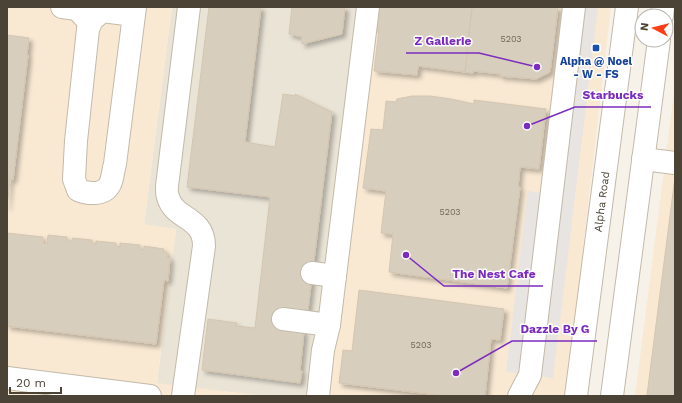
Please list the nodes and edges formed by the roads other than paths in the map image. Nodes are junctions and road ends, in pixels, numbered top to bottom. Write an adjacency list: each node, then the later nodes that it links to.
1 (62, 7): 7 (street)
2 (189, 7): 17 (street)
3 (368, 7): 12 (street)
4 (574, 7): 19 (street)
5 (627, 7): 20 (street, Alpha Road)
6 (134, 11): 7 (street); 7 (street)
7 (90, 23)
8 (658, 48): 9 (street)
9 (644, 159): 10 (street); 21 (street)
10 (675, 163)
11 (312, 273): 12 (street)
12 (335, 276): 14 (street)
13 (283, 319): 14 (street)
14 (329, 324): 18 (street)
15 (7, 378): 16 (street)
16 (150, 396)
17 (183, 396)
18 (318, 396)
19 (519, 396)
20 (576, 396)
21 (612, 396)

